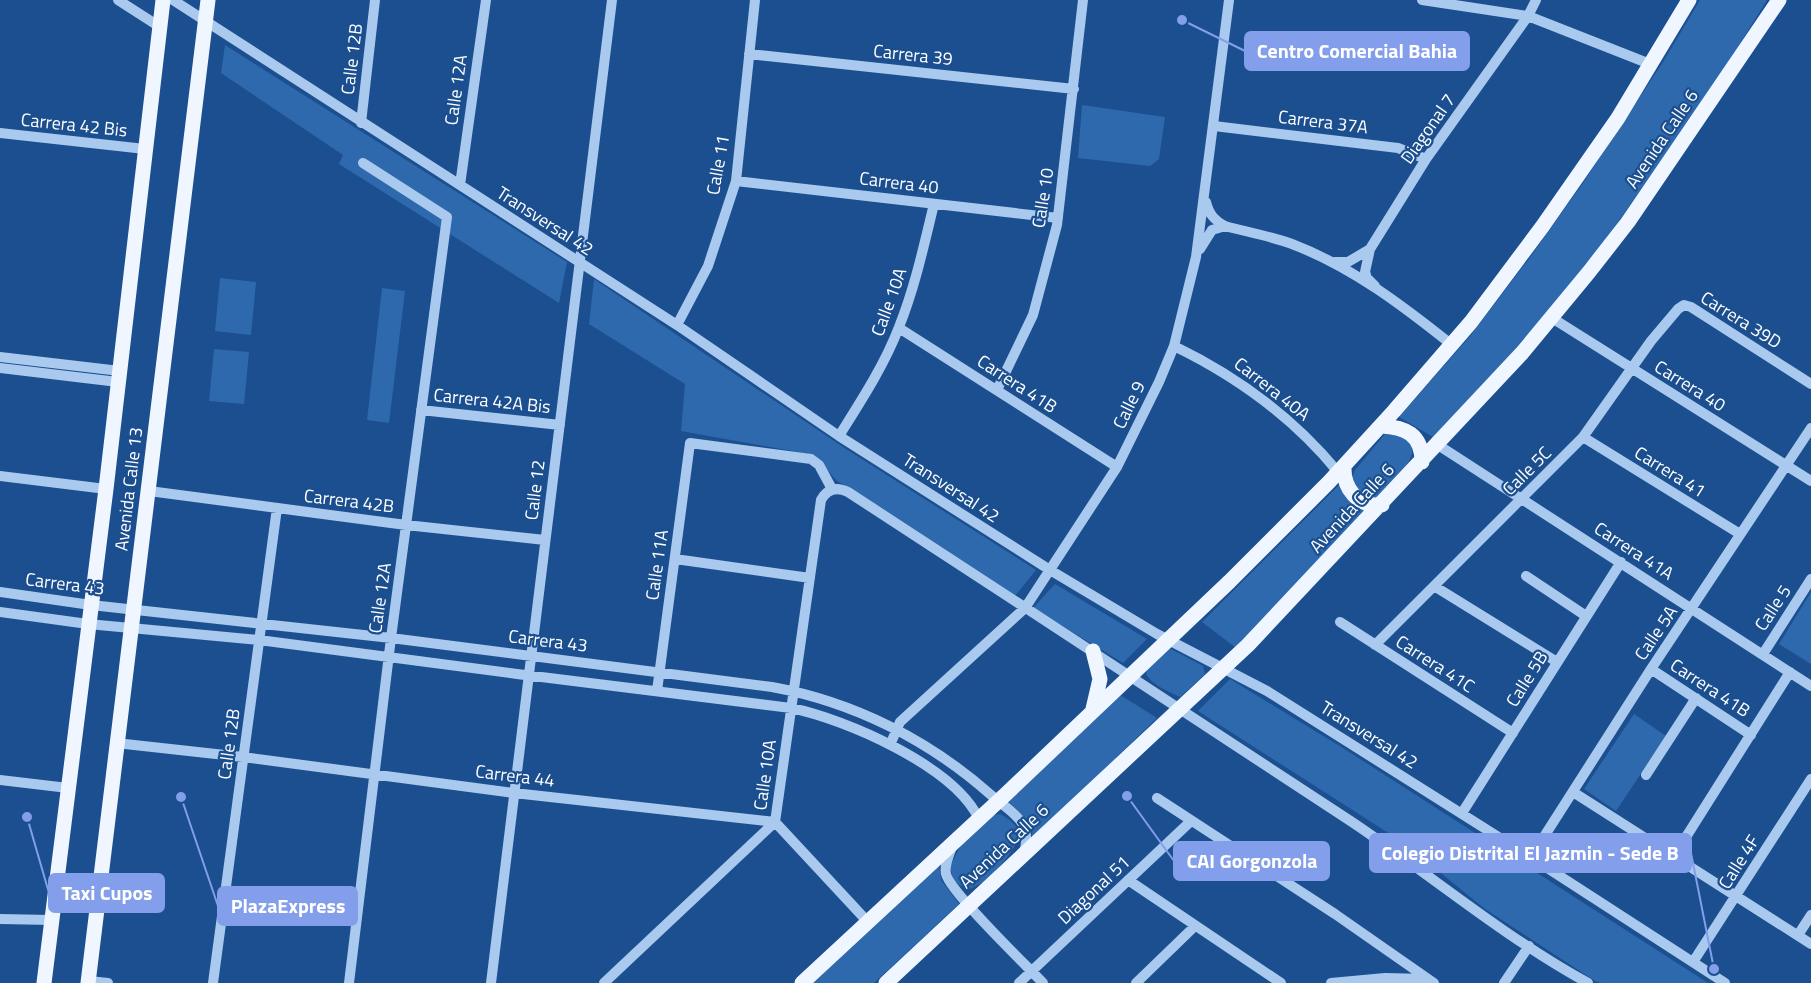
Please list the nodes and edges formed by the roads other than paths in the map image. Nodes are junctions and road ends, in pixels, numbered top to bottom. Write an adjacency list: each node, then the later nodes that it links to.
1 (118, 0): 17 (street)
2 (163, 0): 17 (main road, Avenida Calle 13)
3 (172, 0): 16 (street, Transversal 42)
4 (208, 0): 16 (main road, Avenida Calle 13)
5 (375, 0): 21 (street, Calle 12B)
6 (486, 0): 28 (street, Calle 12A)
7 (612, 0): 36 (street, Calle 12)
8 (755, 0): 18 (street, Calle 11)
9 (1083, 0): 20 (street, Calle 10)
10 (1229, 0): 22 (street, Calle 9)
11 (1422, 0): 15 (street)
12 (1536, 0): 15 (street, Diagonal 7)
13 (1689, 0): 19 (main road, Avenida Calle 6)
14 (1779, 0): 39 (main road, Avenida Calle 6)
15 (1528, 16): 19 (street); 25 (street, Diagonal 7)
16 (206, 22): 21 (street, Transversal 42); 65 (main road, Avenida Calle 13)
17 (160, 27): 24 (main road, Avenida Calle 13)
18 (749, 54): 20 (street, Carrera 39); 27 (street, Calle 11)
19 (1650, 64): 42 (main road, Avenida Calle 6)
20 (1074, 89): 31 (street, Calle 10)
21 (361, 123): 28 (street, Transversal 42)
22 (1214, 126): 25 (street, Carrera 37A); 29 (street, Calle 9)
23 (0, 133): 24 (street, Carrera 42 Bis)
24 (145, 149): 47 (main road, Avenida Calle 13)
25 (1426, 159): 33 (street, Diagonal 7)
26 (363, 163): 50 (street, Calle 12A)
27 (736, 181): 30 (street, Carrera 40); 40 (street, Calle 11)
28 (460, 185): 36 (street, Transversal 42)
29 (1205, 196): 32 (street); 34 (street, Calle 9)
30 (934, 204): 31 (street, Carrera 40); 41 (street, Calle 10A)
31 (1058, 218): 49 (street, Calle 10)
32 (1225, 226): 34 (street); 35 (street)
33 (1370, 249): 35 (street); 37 (street, Diagonal 7)
34 (1196, 257): 43 (street, Calle 9)
35 (1333, 261): 37 (street)
36 (580, 262): 40 (street, Transversal 42); 51 (street, Calle 12)
37 (1375, 286): 42 (street)
38 (1684, 305): 46 (street, Calle 5C); 48 (street, Carrera 39D)
39 (1552, 318): 46 (street, Carrera 40); 56 (main road, Avenida Calle 6)
40 (677, 325): 54 (street, Transversal 42)
41 (899, 328): 49 (street, Carrera 41B); 54 (street, Calle 10A)
42 (1452, 345): 52 (main road, Avenida Calle 6)
43 (1174, 346): 59 (street, Calle 9); 60 (street, Carrera 40A)
44 (0, 357): 47 (street)
45 (0, 368): 47 (street)
46 (1632, 368): 55 (street, Calle 5C); 58 (street, Carrera 40)
47 (119, 377): 63 (main road, Avenida Calle 13)
48 (1811, 384)
49 (997, 390): 59 (street, Carrera 41B)
50 (421, 410): 51 (street, Carrera 42A Bis); 69 (street, Calle 12A)
51 (560, 425): 71 (street, Calle 12)
52 (1381, 426): 57 (main road); 60 (main road, Avenida Calle 6)
53 (1811, 428): 58 (street, Calle 5A)
54 (839, 436): 74 (street, Transversal 42)
55 (1583, 437): 66 (street, Calle 5C); 70 (street, Carrera 41)
56 (1438, 445): 57 (main road, Avenida Calle 6); 66 (street, Carrera 41A)
57 (1422, 462): 67 (main road, Avenida Calle 6)
58 (1786, 465): 62 (street, Carrera 40); 70 (street, Calle 5A)
59 (1117, 467): 74 (street, Calle 9)
60 (1341, 469): 67 (main road); 91 (main road, Avenida Calle 6)
61 (0, 476): 63 (street)
62 (1811, 481)
63 (106, 489): 80 (main road, Avenida Calle 13)
64 (832, 489): 72 (street, Calle 11A); 76 (street, Calle 10A); 82 (street)
65 (149, 491): 68 (street, Carrera 42B); 81 (main road, Avenida Calle 13)
66 (1523, 499): 73 (street, Carrera 41A); 78 (street, Calle 5C)
67 (1382, 505): 99 (main road, Avenida Calle 6)
68 (277, 508): 69 (street, Carrera 42B); 87 (street, Calle 12B)
69 (406, 525): 71 (street, Carrera 42B); 90 (street, Calle 12A)
70 (1740, 534): 83 (street, Calle 5A)
71 (545, 540): 96 (street, Calle 12)
72 (675, 559): 76 (street); 101 (street, Calle 11A)
73 (1621, 562): 83 (street, Carrera 41A); 85 (street, Calle 5B)
74 (1050, 570): 82 (street, Calle 9); 91 (street, Transversal 42)
75 (1526, 576): 85 (street)
76 (810, 578): 107 (street, Calle 10A)
77 (1811, 579): 95 (street, Calle 5)
78 (1434, 586): 93 (street, Calle 5C); 98 (street)
79 (0, 592): 80 (street, Carrera 43)
80 (91, 604): 81 (street, Carrera 43); 88 (main road, Avenida Calle 13)
81 (133, 608): 87 (street, Carrera 43); 89 (main road, Avenida Calle 13)
82 (1025, 608): 94 (street); 112 (street, Calle 9)
83 (1692, 608): 95 (street, Carrera 41A); 100 (street, Calle 5A)
84 (0, 612): 88 (street, Carrera 43)
85 (1586, 616): 98 (street, Calle 5B)
86 (1340, 622): 93 (street, Carrera 41C)
87 (261, 623): 90 (street, Carrera 43); 92 (street, Calle 12B)
88 (88, 624): 89 (street, Carrera 43); 122 (main road, Avenida Calle 13)
89 (130, 628): 92 (street, Carrera 43); 115 (main road, Avenida Calle 13)
90 (391, 638): 96 (street, Carrera 43); 97 (street, Calle 12A)
91 (1168, 639): 99 (street, Transversal 42); 103 (main road, Avenida Calle 6)
92 (259, 640): 97 (street, Carrera 43); 117 (street, Calle 12B)
93 (1376, 645): 113 (street, Carrera 41C)
94 (1093, 651): 103 (street); 111 (main road)
95 (1763, 654): 102 (street, Carrera 41A)
96 (531, 656): 101 (street, Carrera 43); 104 (street, Calle 12)
97 (388, 657): 104 (street, Carrera 43); 118 (street, Calle 12A)
98 (1557, 662): 113 (street, Calle 5B)
99 (1224, 668): 110 (main road, Avenida Calle 6); 127 (street, Transversal 42)
100 (1651, 669): 108 (street, Carrera 41B); 123 (street, Calle 5A)
101 (660, 672): 106 (street, Calle 11A); 107 (street, Carrera 43)
102 (1790, 672): 105 (street, Carrera 41A); 114 (street)
103 (1130, 675): 110 (street); 111 (main road, Avenida Calle 6)
104 (528, 676): 106 (street, Carrera 43); 124 (street, Calle 12)
105 (1811, 686)
106 (657, 691): 109 (street, Carrera 43)
107 (793, 691): 109 (street, Calle 10A); 112 (street, Carrera 43)
108 (1696, 698): 114 (street, Carrera 41B); 119 (street)
109 (791, 708): 116 (street, Carrera 43); 130 (street, Calle 10A)
110 (1180, 708): 132 (main road, Avenida Calle 6); 145 (street)
111 (1093, 711): 126 (main road, Avenida Calle 6)
112 (897, 729): 116 (street, Calle 9); 126 (street, Carrera 43)
113 (1513, 733): 127 (street, Calle 5B)
114 (1751, 735): 133 (street)
115 (116, 743): 117 (street, Carrera 44); 149 (main road, Avenida Calle 13)
116 (890, 745): 128 (street, Carrera 43)
117 (243, 757): 118 (street, Carrera 44); 152 (street, Calle 12B)
118 (375, 775): 124 (street, Carrera 44); 153 (street, Calle 12A)
119 (1646, 775)
120 (1811, 779): 136 (street, Calle 4F)
121 (0, 780): 122 (street)
122 (68, 788): 140 (main road, Avenida Calle 13)
123 (1573, 792): 133 (street); 134 (street, Calle 5A)
124 (514, 793): 130 (street, Carrera 44); 154 (street, Calle 12)
125 (1157, 798): 129 (street)
126 (999, 801): 128 (main road, Avenida Calle 6); 132 (street, Carrera 43)
127 (1462, 813): 134 (street, Transversal 42)
128 (979, 819): 131 (main road, Avenida Calle 6)
129 (1191, 821): 135 (street, Diagonal 51); 148 (street)
130 (775, 822): 141 (street); 155 (street, Calle 10A)
131 (955, 841): 137 (street); 141 (main road, Avenida Calle 6)
132 (1024, 853): 137 (main road, Avenida Calle 6)
133 (1674, 856): 136 (street)
134 (1531, 857): 146 (street, Transversal 42)
135 (1128, 880): 142 (street); 147 (street, Diagonal 51)
136 (1737, 896): 143 (street); 146 (street, Calle 4F)
137 (969, 906): 147 (street); 157 (main road, Avenida Calle 6)
138 (1811, 915): 143 (street)
139 (0, 919): 140 (street)
140 (52, 920): 150 (main road, Avenida Calle 13)
141 (867, 921): 156 (main road, Avenida Calle 6)
142 (1195, 926): 160 (street); 161 (street)
143 (1798, 935): 144 (street)
144 (1811, 944)
145 (1529, 946): 163 (street); 164 (street)
146 (1693, 962): 165 (street, Transversal 42)
147 (1032, 971): 158 (street, Diagonal 51); 159 (street)
148 (1431, 981): 162 (street)
149 (89, 982): 151 (street)
150 (44, 983)
151 (108, 983)
152 (213, 983)
153 (349, 983)
154 (491, 983)
155 (604, 983)
156 (802, 983)
157 (886, 983)
158 (1019, 983)
159 (1043, 983)
160 (1136, 983)
161 (1281, 983)
162 (1331, 983)
163 (1504, 983)
164 (1588, 983)
165 (1725, 983)

